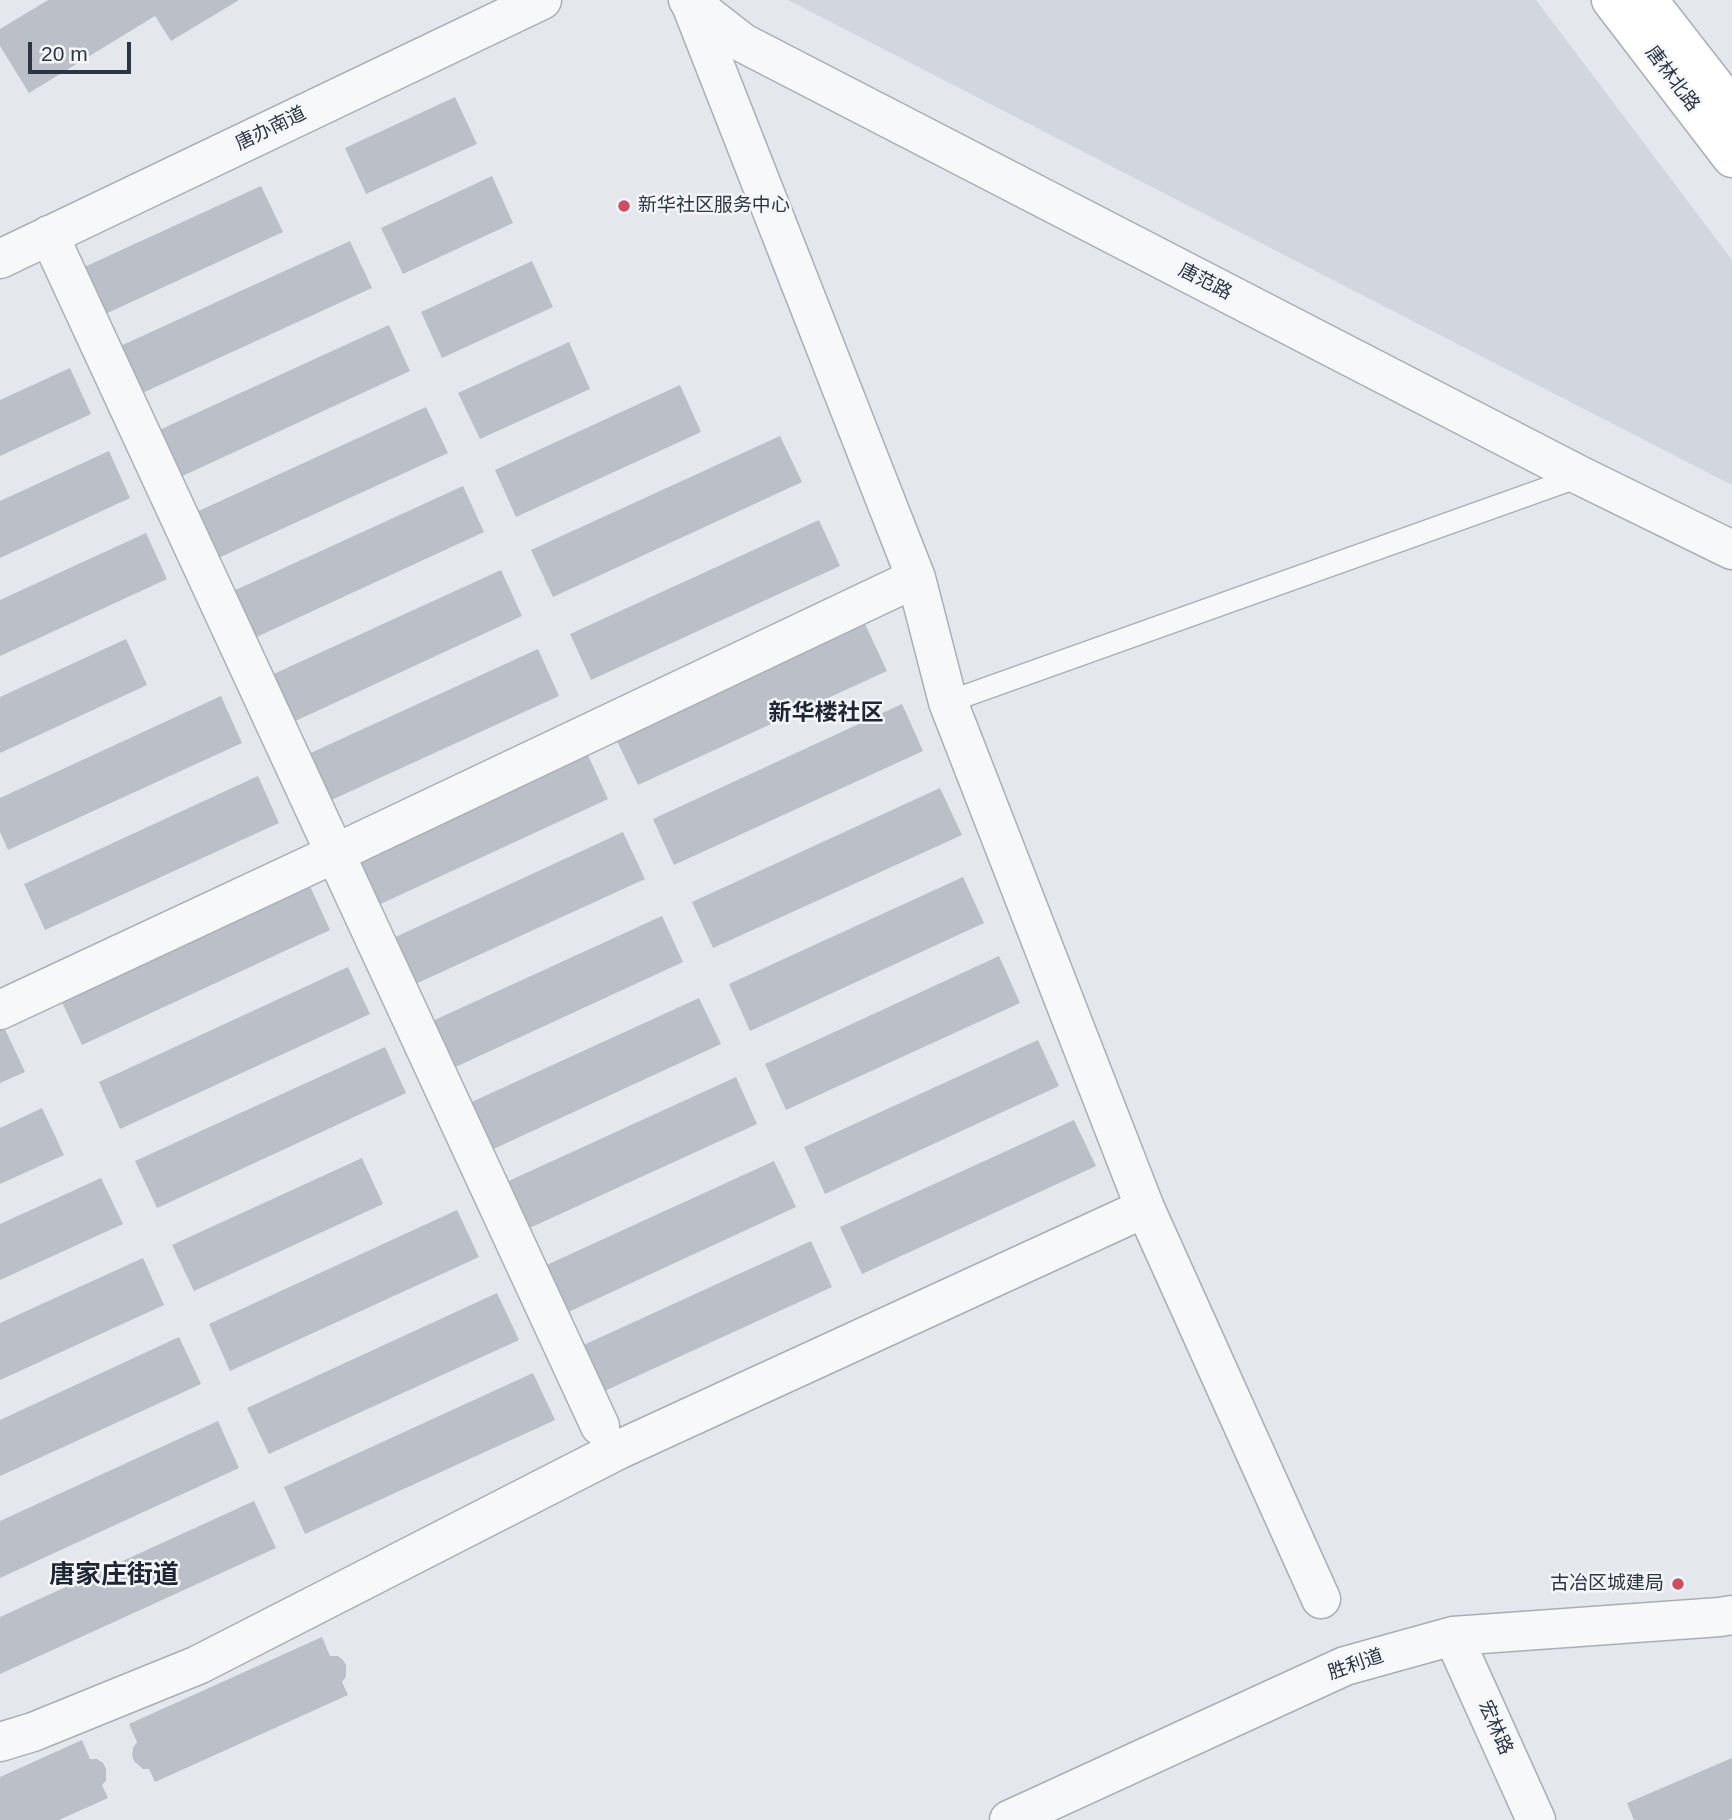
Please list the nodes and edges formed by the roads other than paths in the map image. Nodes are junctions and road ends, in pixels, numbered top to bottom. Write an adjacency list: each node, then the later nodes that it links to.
1 (542, 0): 7 (street, 唐办南道)
2 (1611, 0): 6 (main road, 唐林北路)
3 (1648, 0): 5 (main road, 唐林北路)
4 (689, 1): 9 (street, 唐范路); 11 (street)
5 (1732, 108)
6 (1732, 158)
7 (49, 235): 8 (street, 唐办南道); 13 (street)
8 (0, 259)
9 (1581, 476): 10 (street, 唐范路); 12 (lane)
10 (1732, 550)
11 (916, 578): 12 (street); 13 (street)
12 (948, 702): 15 (street)
13 (336, 853): 14 (street); 16 (street)
14 (0, 1010)
15 (1145, 1208): 17 (street); 20 (street)
16 (600, 1426)
17 (1321, 1599)
18 (1732, 1615): 19 (street, 胜利道)
19 (1453, 1636): 21 (street, 胜利道); 22 (street, 宏林路)
20 (0, 1742)
21 (1009, 1820)
22 (1536, 1820)

